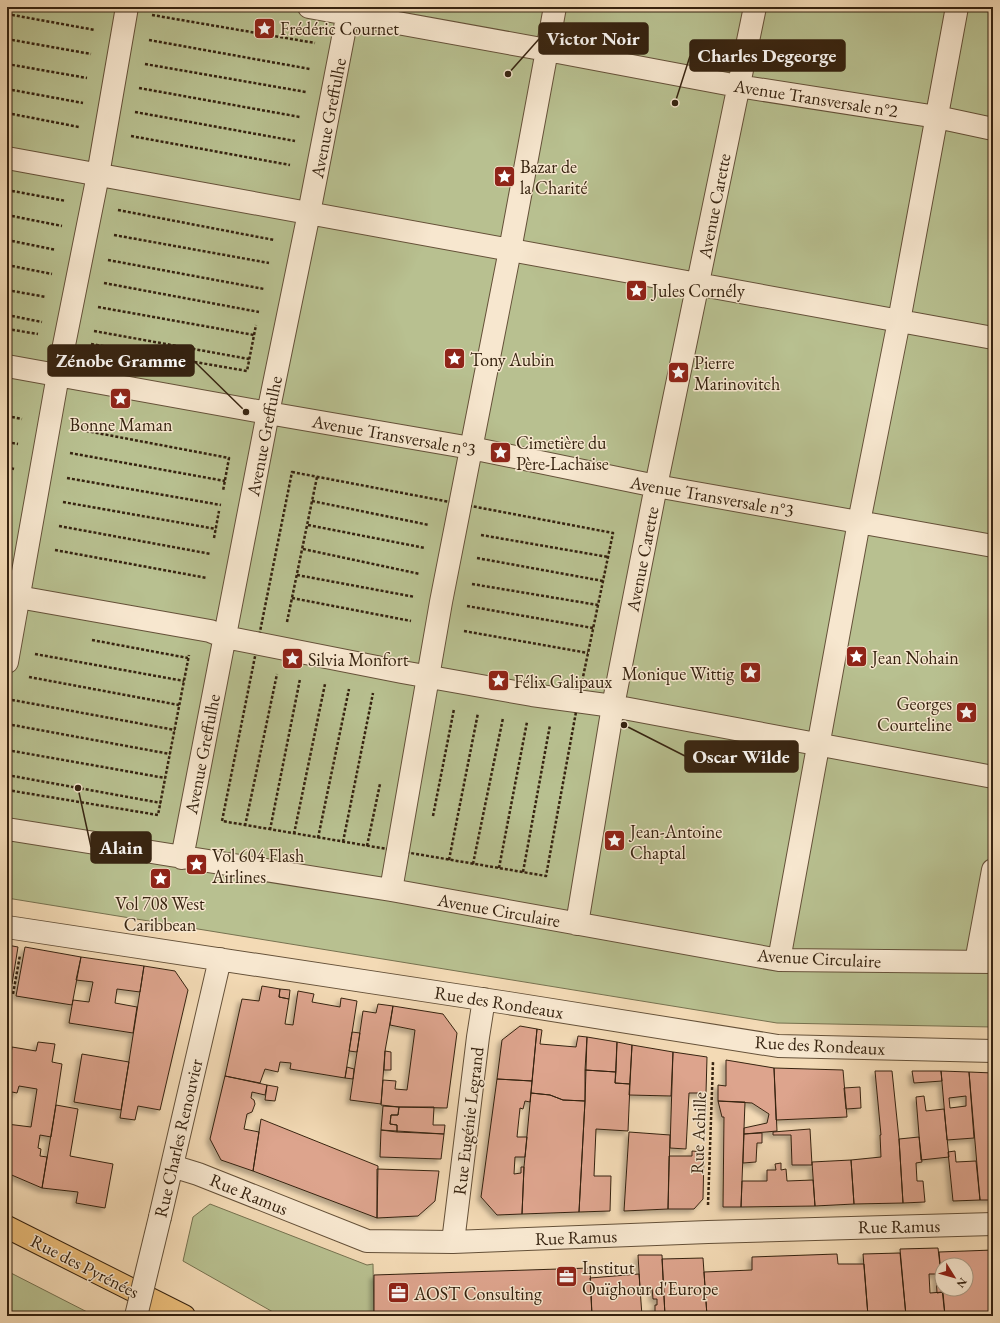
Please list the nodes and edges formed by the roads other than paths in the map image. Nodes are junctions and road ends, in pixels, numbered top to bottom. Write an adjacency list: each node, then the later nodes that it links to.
1 (309, 7): 6 (street, Avenue Transversale n°2)
2 (555, 7): 7 (street)
3 (755, 7): 8 (street, Avenue Carette)
4 (957, 7): 9 (street)
5 (127, 9): 12 (street)
6 (349, 11): 7 (street, Avenue Transversale n°2); 13 (street, Avenue Greffulhe)
7 (547, 50): 8 (street, Avenue Transversale n°2); 14 (street)
8 (738, 86): 9 (street, Avenue Transversale n°2); 15 (street, Avenue Carette)
9 (937, 117): 10 (street, Avenue Transversale n°2); 16 (street)
10 (993, 129)
11 (7, 158): 12 (street)
12 (98, 175): 13 (street); 19 (street)
13 (310, 213): 14 (street); 20 (street, Avenue Greffulhe)
14 (510, 250): 15 (street); 21 (street)
15 (698, 285): 16 (street); 22 (street, Avenue Carette)
16 (899, 321): 17 (street); 23 (street)
17 (993, 338)
18 (7, 366): 19 (street, Avenue Transversale n°3)
19 (58, 375): 20 (street, Avenue Transversale n°3); 25 (street)
20 (268, 413): 21 (street, Avenue Transversale n°3); 26 (street, Avenue Greffulhe)
21 (471, 448): 22 (street, Avenue Transversale n°3); 28 (street)
22 (656, 486): 23 (street, Avenue Transversale n°3); 29 (street, Avenue Carette)
23 (859, 522): 24 (street, Avenue Transversale n°3); 30 (street)
24 (993, 546)
25 (13, 597): 26 (street); 27 (street)
26 (225, 637): 28 (street); 33 (street, Avenue Greffulhe)
27 (13, 663)
28 (428, 676): 29 (street); 35 (street)
29 (613, 706): 30 (street); 36 (street, Avenue Carette)
30 (820, 745): 31 (street); 39 (street)
31 (993, 777)
32 (7, 829): 33 (street, Avenue Circulaire)
33 (182, 858): 35 (street, Avenue Circulaire)
34 (993, 870): 40 (street)
35 (391, 890): 36 (street, Avenue Circulaire)
36 (577, 924): 39 (street, Avenue Circulaire)
37 (7, 927): 38 (street, Rue des Rondeaux)
38 (220, 959): 41 (street, Rue des Rondeaux); 43 (street, Rue Charles Renouvier)
39 (779, 960): 40 (street, Avenue Circulaire)
40 (984, 962)
41 (484, 999): 42 (street, Rue des Rondeaux); 46 (street, Rue Eugénie Legrand)
42 (993, 1051)
43 (172, 1166): 46 (street, Rue Ramus); 47 (street, Rue Charles Renouvier, bridge)
44 (993, 1224): 46 (street, Rue Ramus)
45 (7, 1227): 48 (main road, Rue des Pyrénées)
46 (453, 1242)
47 (136, 1316)
48 (184, 1316)

